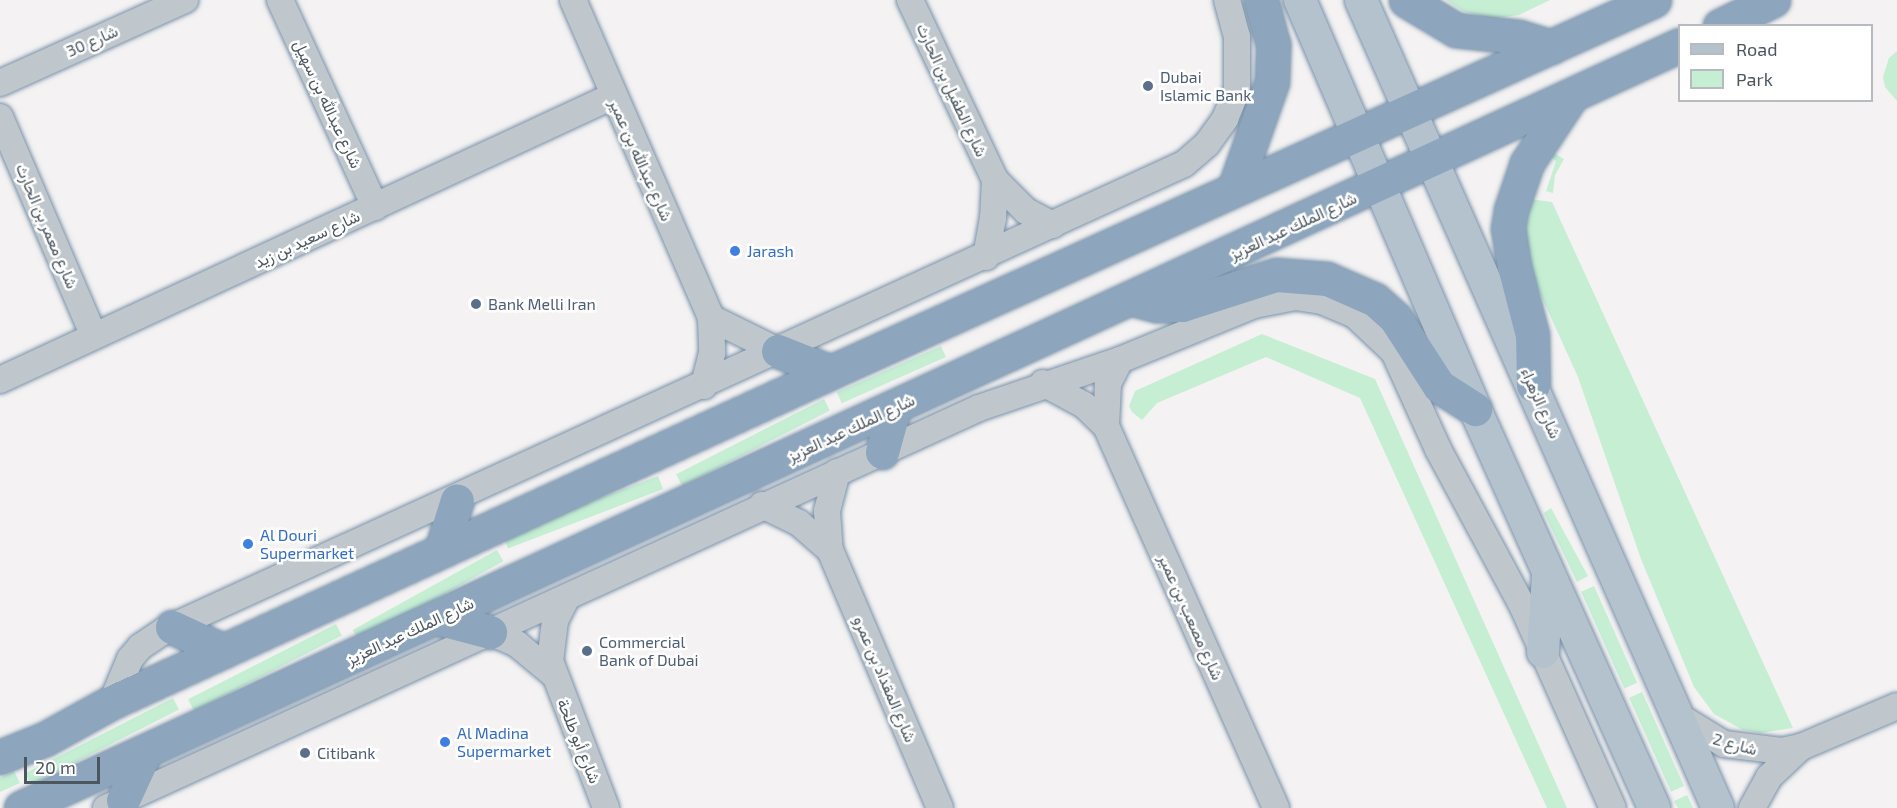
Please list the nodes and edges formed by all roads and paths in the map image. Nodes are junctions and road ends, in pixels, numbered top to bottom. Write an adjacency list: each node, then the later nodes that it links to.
1 (185, 0): 15 (street, شارع 30)
2 (280, 0): 25 (street, شارع عبدالله بن سهيل)
3 (573, 0): 16 (street, شارع عبدالله بن عمير)
4 (910, 0): 22 (street, شارع الطفيل بن الحارث)
5 (1227, 0): 26 (street)
6 (1261, 0): 24 (highway)
7 (1300, 0): 20 (main road)
8 (1361, 0): 18 (main road, شارع الزهراء)
9 (1406, 0): 14 (highway)
10 (1654, 0): 14 (highway)
11 (1773, 0): 12 (highway)
12 (1724, 24)
13 (1678, 46): 17 (highway, شارع الملك عبد العزيز)
14 (1552, 47): 18 (highway)
15 (0, 83)
16 (613, 96): 25 (street, شارع سعيد بن زيد); 29 (street, شارع عبدالله بن عمير)
17 (1570, 98): 21 (highway, شارع الملك عبد العزيز); 36 (highway)
18 (1410, 109): 20 (highway); 21 (main road, شارع الزهراء)
19 (0, 117): 30 (street, شارع معمر بن الحارث)
20 (1357, 133): 23 (main road); 24 (highway)
21 (1433, 161): 23 (highway, شارع الملك عبد العزيز); 36 (main road, شارع الزهراء)
22 (994, 180): 26 (street, شارع الطفيل بن الحارث); 27 (street, شارع الطفيل بن الحارث)
23 (1380, 186): 28 (highway, شارع الملك عبد العزيز); 39 (main road)
24 (1235, 187): 33 (highway)
25 (375, 207): 30 (street, شارع سعيد بن زيد)
26 (1052, 225): 27 (street)
27 (986, 257): 31 (street)
28 (1134, 299): 38 (highway, شارع الملك عبد العزيز); 39 (highway)
29 (711, 318): 31 (street); 37 (street, شارع عبدالله بن عمير)
30 (94, 336): 34 (street, شارع سعيد بن زيد)
31 (778, 351): 33 (highway); 37 (street)
32 (1120, 360): 35 (street, شارع الملك عبد العزيز); 40 (street, شارع مصعب بن عمير); 53 (street, شارع الملك عبد العزيز)
33 (831, 372): 46 (highway)
34 (0, 380)
35 (1043, 383): 40 (street, شارع مصعب بن عمير); 41 (street, شارع الملك عبد العزيز)
36 (1533, 385): 57 (main road, شارع الزهراء)
37 (704, 386): 43 (street)
38 (894, 409): 41 (highway); 49 (highway, شارع الملك عبد العزيز)
39 (1475, 409): 47 (main road)
40 (1106, 426): 67 (street, شارع مصعب بن عمير)
41 (882, 452): 42 (street, شارع الملك عبد العزيز)
42 (837, 472): 44 (street, شارع الملك عبد العزيز); 45 (street, شارع المقداد بن عمرو)
43 (457, 500): 46 (highway); 50 (street)
44 (762, 505): 45 (street, شارع المقداد بن عمرو); 48 (street, شارع الملك عبد العزيز)
45 (830, 550): 66 (street, شارع المقداد بن عمرو)
46 (441, 551): 52 (highway)
47 (1548, 571): 53 (main road); 69 (main road)
48 (567, 597): 51 (street, شارع الملك عبد العزيز); 54 (street, شارع أبو طلحة)
49 (437, 618): 51 (highway); 61 (highway, شارع الملك عبد العزيز)
50 (172, 627): 52 (highway); 55 (street)
51 (490, 632): 54 (street, شارع أبو طلحة); 63 (street, شارع الملك عبد العزيز)
52 (224, 651): 55 (highway)
53 (1543, 652): 68 (street)
54 (553, 674): 65 (street, شارع أبو طلحة)
55 (112, 702): 58 (highway)
56 (1897, 706): 60 (street, شارع 2)
57 (1675, 714): 60 (street, شارع 2); 70 (main road, شارع الزهراء)
58 (45, 740): 59 (street); 62 (highway)
59 (0, 741)
60 (1801, 747): 71 (street, شارع 2)
61 (145, 752): 63 (highway); 64 (highway, شارع الملك عبد العزيز)
62 (0, 757)
63 (115, 804)
64 (21, 808)
65 (606, 808)
66 (940, 808)
67 (1276, 808)
68 (1613, 808)
69 (1654, 808)
70 (1718, 808)
71 (1752, 808)

